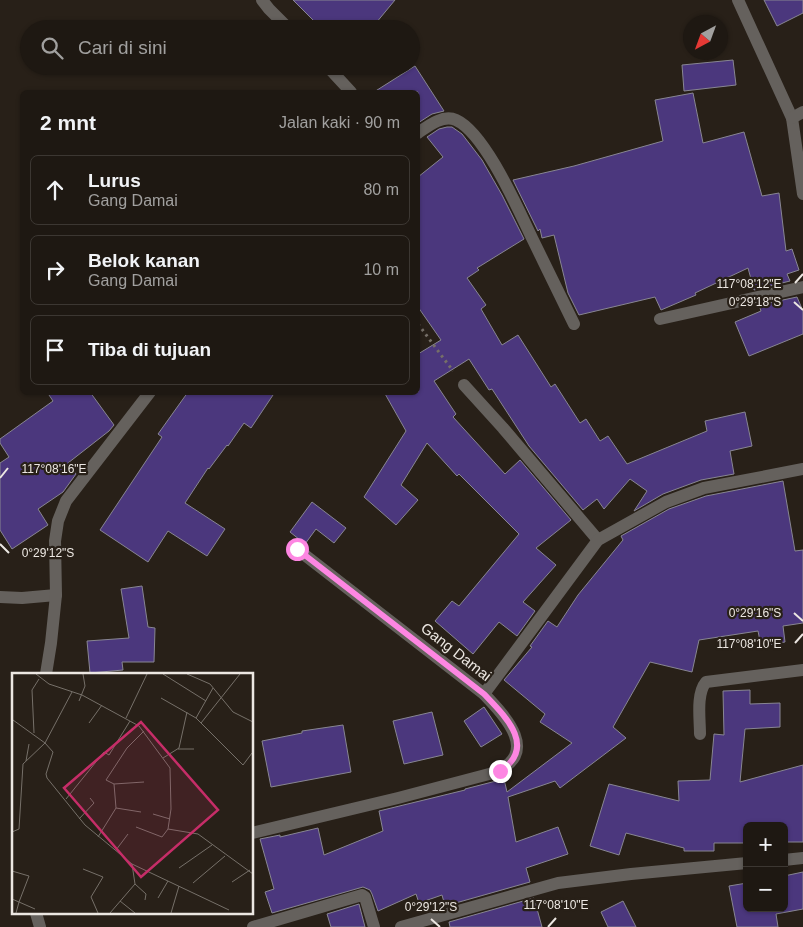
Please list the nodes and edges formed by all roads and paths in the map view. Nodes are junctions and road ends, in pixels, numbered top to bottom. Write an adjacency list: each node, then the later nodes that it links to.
1 (262, 0): 3 (street)
2 (738, 0): 6 (street)
3 (281, 20)
4 (335, 75): 5 (street)
5 (349, 90)
6 (798, 115): 8 (street)
7 (420, 132): 11 (street)
8 (803, 194)
9 (803, 286): 10 (street)
10 (660, 319)
11 (574, 324)
12 (420, 327): 13 (path)
13 (464, 385): 16 (street)
14 (148, 395): 18 (street)
15 (803, 469): 16 (street)
16 (598, 540): 22 (street)
17 (297, 549): 22 (street, Gang Damai)
18 (56, 596): 19 (street); 21 (street)
19 (0, 597)
20 (803, 670): 23 (street)
21 (46, 673)
22 (484, 694): 24 (street, Gang Damai)
23 (700, 734)
24 (254, 833)
25 (803, 858): 26 (street)
26 (788, 860)
27 (743, 863): 32 (street)
28 (36, 914): 29 (street)
29 (40, 927)
30 (253, 927): 31 (street)
31 (374, 927)
32 (401, 927)

